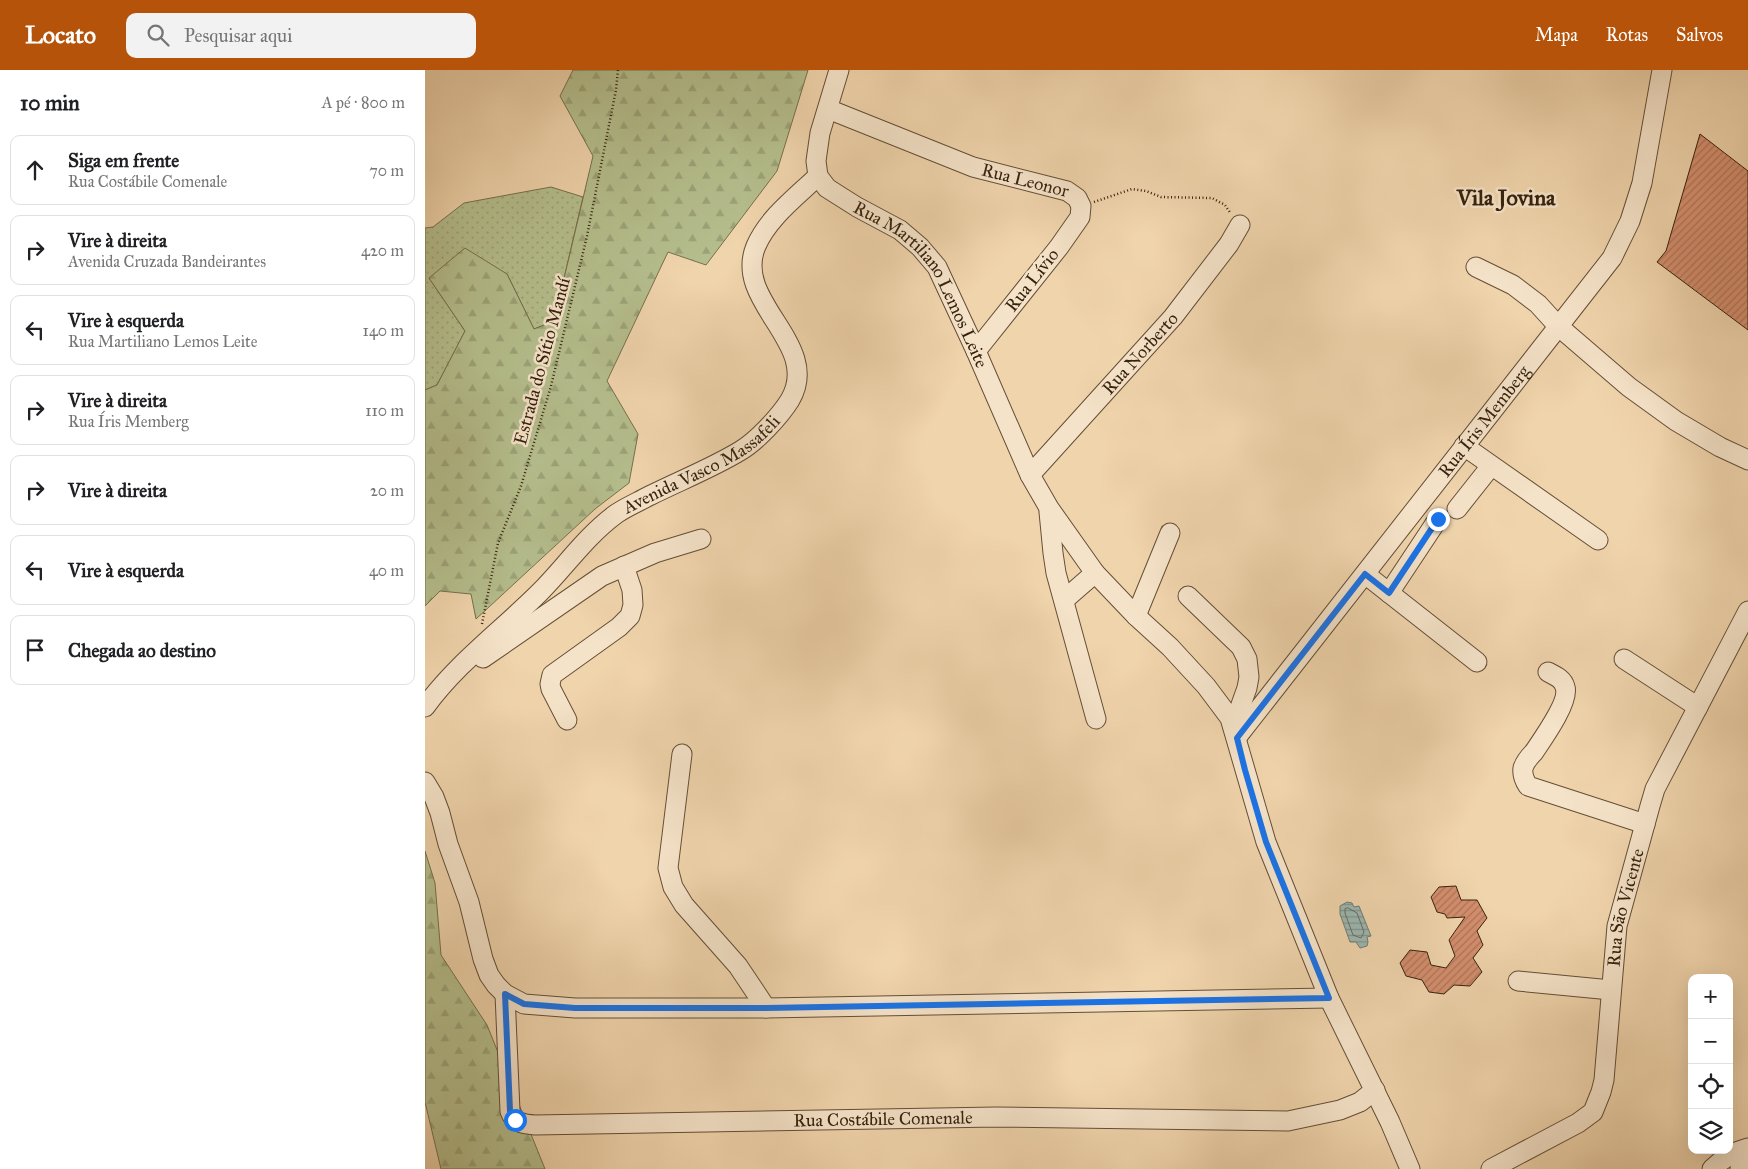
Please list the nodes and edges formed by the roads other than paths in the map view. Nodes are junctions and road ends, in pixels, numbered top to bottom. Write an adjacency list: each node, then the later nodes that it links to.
1 (839, 70): 3 (street)
2 (1661, 70): 8 (street, Rua Íris Memberg)
3 (827, 109): 4 (street); 5 (street, Rua Leonor)
4 (817, 176): 9 (street, Rua Martiliano Lemos Leite); 31 (street, Avenida Vasco Massafeli)
5 (1081, 206): 9 (street, Rua Lívio)
6 (1240, 225): 13 (street, Rua Norberto)
7 (1476, 267): 8 (street)
8 (1558, 326): 10 (street, Rua Íris Memberg); 11 (street)
9 (976, 351): 13 (street, Rua Martiliano Lemos Leite)
10 (1464, 446): 12 (street); 22 (street, Rua Íris Memberg)
11 (1748, 460)
12 (1491, 466): 15 (street); 19 (street)
13 (1030, 475): 14 (street, Rua Martiliano Lemos Leite)
14 (1049, 508): 21 (street, Rua Martiliano Lemos Leite); 25 (street, Rua Martiliano Lemos Leite)
15 (1457, 509)
16 (1438, 519): 23 (street)
17 (1169, 533): 27 (street)
18 (701, 538): 20 (street)
19 (1598, 540)
20 (624, 566): 31 (street); 35 (street)
21 (1095, 573): 25 (street); 27 (street, Rua Martiliano Lemos Leite)
22 (1365, 574): 23 (street); 36 (street, Rua Íris Memberg)
23 (1389, 593): 29 (street)
24 (1188, 596): 36 (street)
25 (1063, 600): 34 (street, Rua Martiliano Lemos Leite)
26 (1748, 611): 33 (street, Rua São Vicente)
27 (1136, 616): 36 (street, Rua Martiliano Lemos Leite)
28 (1624, 659): 33 (street)
29 (1477, 662)
30 (1548, 672): 39 (street)
31 (439, 688): 32 (street, Avenida Vasco Massafeli)
32 (425, 707)
33 (1698, 707): 39 (street, Rua São Vicente)
34 (1096, 719)
35 (567, 720)
36 (1235, 732): 43 (street, Rua Martiliano Lemos Leite)
37 (682, 754): 44 (street)
38 (425, 782): 42 (street)
39 (1645, 824): 41 (street, Rua São Vicente)
40 (1518, 981): 41 (street)
41 (1611, 990): 48 (street, Rua São Vicente)
42 (505, 994): 44 (street); 45 (street, Rua Costábile Comenale)
43 (1329, 998): 44 (street); 45 (street, Rua Martiliano Lemos Leite)
44 (766, 1008)
45 (1375, 1090): 47 (street, Rua Martiliano Lemos Leite)
46 (1748, 1149): 49 (street); 50 (street)
47 (1411, 1169)
48 (1491, 1169)
49 (1712, 1169)
50 (1740, 1169)

